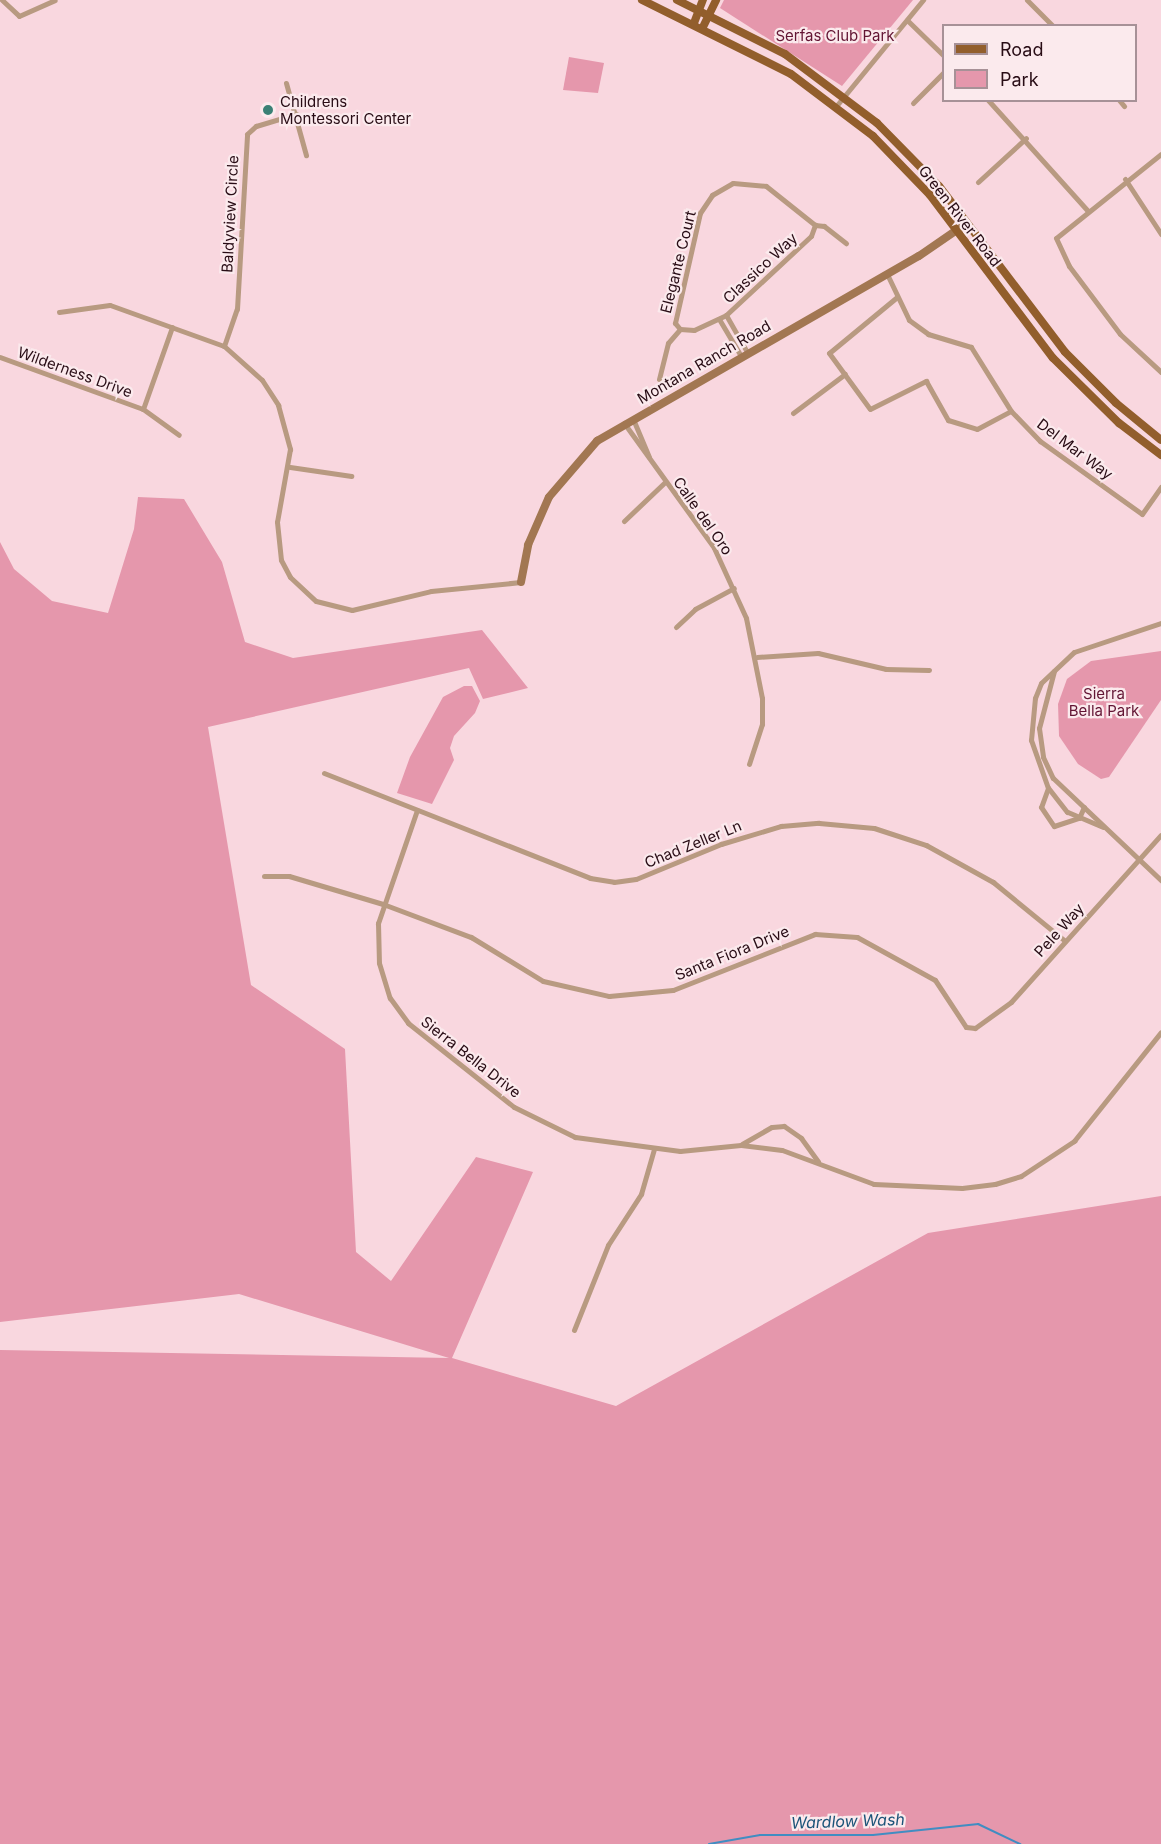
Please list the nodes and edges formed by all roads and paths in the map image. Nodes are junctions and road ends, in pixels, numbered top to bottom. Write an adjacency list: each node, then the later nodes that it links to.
1 (2, 0): 2 (street)
2 (55, 0)
3 (642, 0): 12 (main road, Green River Road)
4 (677, 0): 9 (main road, Green River Road)
5 (703, 0): 9 (main road)
6 (716, 0): 10 (main road)
7 (923, 0): 11 (street)
8 (1027, 0): 13 (street)
9 (699, 10): 10 (main road, Green River Road); 12 (main road)
10 (709, 15): 14 (main road); 18 (main road, Green River Road)
11 (907, 20): 15 (street); 18 (street)
12 (693, 23): 14 (main road, Green River Road)
13 (1051, 24)
14 (703, 27): 22 (main road, Green River Road)
15 (942, 55)
16 (942, 74): 21 (street)
17 (286, 83): 24 (street)
18 (844, 95): 22 (street); 31 (main road, Green River Road)
19 (990, 102): 25 (street)
20 (1121, 102): 23 (street)
21 (914, 103)
22 (837, 105): 33 (main road, Green River Road)
23 (1124, 106)
24 (296, 114): 27 (street); 43 (street, Baldyview Circle)
25 (1026, 138): 29 (street); 30 (street)
26 (1161, 154): 28 (street)
27 (306, 155)
28 (1125, 179): 30 (street); 34 (street)
29 (978, 182)
30 (1087, 210): 46 (street)
31 (967, 223): 33 (street, Montana Ranch Road); 55 (main road, Green River Road)
32 (815, 225): 35 (street); 39 (street, Classico Way); 42 (street, Elegante Court)
33 (957, 230): 36 (street, Montana Ranch Road); 56 (main road, Green River Road)
34 (1161, 234)
35 (846, 243)
36 (887, 274): 37 (street, Del Mar Way); 44 (street, Montana Ranch Road)
37 (897, 297): 47 (street); 50 (street, Del Mar Way)
38 (59, 312): 41 (street)
39 (726, 315): 40 (street, Classico Way); 44 (street)
40 (719, 319): 42 (street, Classico Way); 44 (street)
41 (172, 327): 43 (street); 49 (street)
42 (680, 329): 48 (street, Elegante Court)
43 (224, 346): 58 (street)
44 (744, 354): 52 (street, Montana Ranch Road)
45 (0, 357): 49 (street, Wilderness Drive)
46 (1161, 372)
47 (845, 374): 50 (street); 51 (street)
48 (659, 379)
49 (142, 409): 54 (street, Wilderness Drive)
50 (1011, 411): 61 (street, Del Mar Way)
51 (793, 413)
52 (633, 419): 53 (street, Montana Ranch Road); 57 (street, Calle del Oro)
53 (624, 423): 57 (street, Calle del Oro); 63 (street, Montana Ranch Road)
54 (179, 435)
55 (1161, 440)
56 (1161, 454)
57 (649, 457): 60 (street, Calle del Oro)
58 (290, 467): 59 (street); 63 (street)
59 (351, 476)
60 (665, 482): 62 (street); 64 (street, Calle del Oro)
61 (1161, 487)
62 (624, 521)
63 (521, 582)
64 (734, 588): 66 (street); 67 (street, Calle del Oro)
65 (1161, 623): 68 (street)
66 (676, 627)
67 (757, 657): 69 (street); 70 (street, Calle del Oro)
68 (1054, 669): 72 (street); 73 (street)
69 (928, 670)
70 (749, 764)
71 (324, 773): 74 (street, Chad Zeller Ln)
72 (1048, 788): 75 (street); 75 (street)
73 (1084, 807): 75 (street); 76 (street)
74 (417, 810): 81 (street, Sierra Bella Drive); 82 (street, Chad Zeller Ln)
75 (1079, 818): 76 (street)
76 (1102, 827): 78 (street)
77 (1161, 835): 78 (street, Pele Way)
78 (1139, 858): 80 (street); 82 (street, Pele Way)
79 (264, 876): 81 (street, Santa Fiora Drive)
80 (1161, 880)
81 (383, 904): 83 (street, Santa Fiora Drive); 86 (street, Sierra Bella Drive)
82 (1065, 941): 83 (street, Pele Way)
83 (966, 1027)
84 (1161, 1032): 87 (street, Sierra Bella Drive)
85 (741, 1144): 86 (street, Sierra Bella Drive); 87 (street, Sierra Bella Drive); 87 (street, Sierra Bella Drive)
86 (654, 1149): 88 (street)
87 (820, 1162)
88 (574, 1330)

